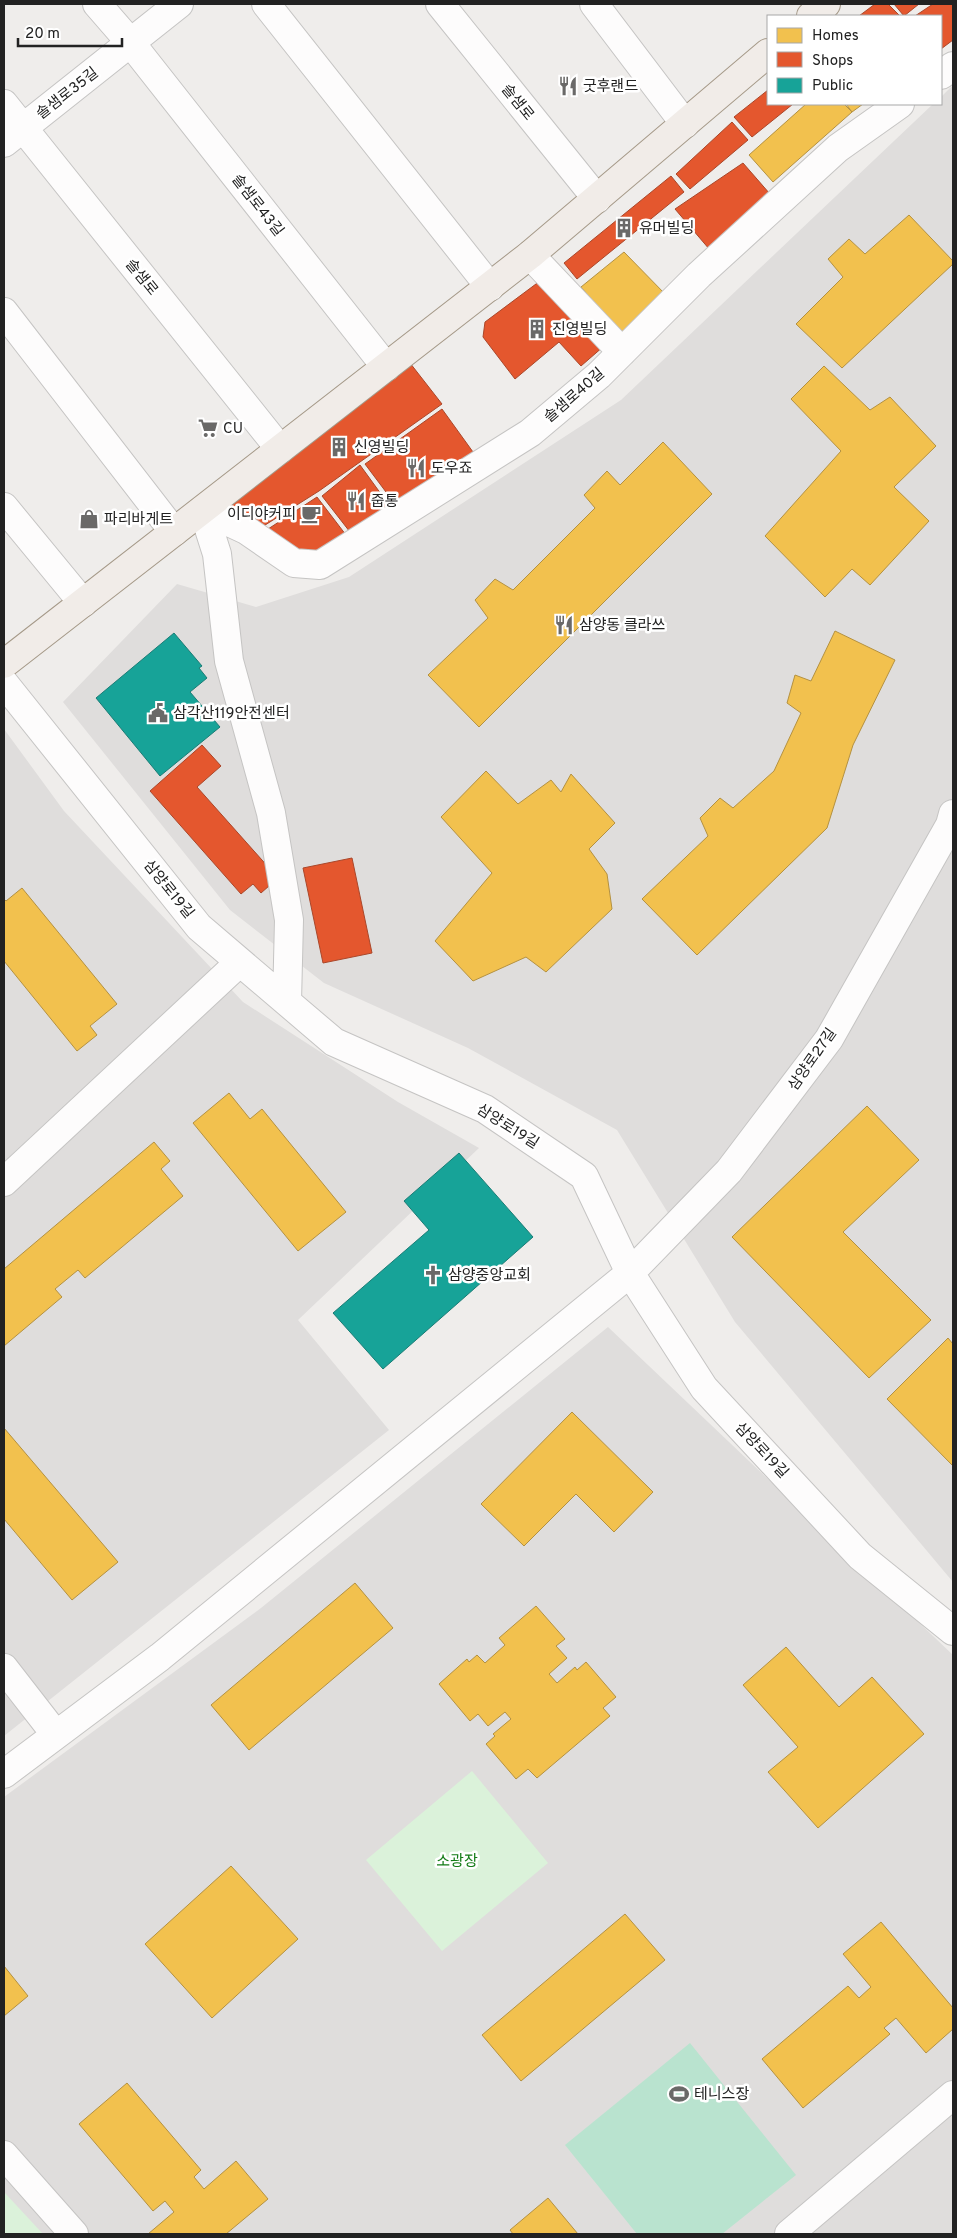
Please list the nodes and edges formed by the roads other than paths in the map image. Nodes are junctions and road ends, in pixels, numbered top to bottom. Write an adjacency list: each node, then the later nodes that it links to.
1 (96, 4): 8 (street, 솔샘로43길)
2 (179, 4): 8 (street)
3 (266, 4): 18 (street)
4 (440, 4): 16 (street, 솔샘로)
5 (594, 4): 14 (street)
6 (826, 4): 7 (main road)
7 (812, 15)
8 (130, 42): 15 (street, 솔샘로35길); 21 (street, 솔샘로43길)
9 (767, 54): 14 (main road)
10 (953, 66): 11 (street)
11 (942, 74)
12 (4, 104): 15 (street, 솔샘로)
13 (899, 105): 20 (street, 솔샘로40길)
14 (685, 124): 16 (main road)
15 (13, 135): 22 (street, 솔샘로)
16 (597, 199): 17 (main road)
17 (530, 255): 18 (main road); 20 (street)
18 (490, 287): 21 (main road)
19 (4, 312): 25 (street)
20 (622, 352): 24 (street, 솔샘로40길)
21 (386, 367): 22 (main road)
22 (280, 450): 24 (main road)
23 (4, 507): 26 (street)
24 (202, 510): 25 (main road); 31 (street)
25 (174, 532): 26 (main road)
26 (83, 603): 27 (main road)
27 (4, 664)
28 (4, 683): 30 (street, 삼양로19길)
29 (953, 814): 33 (street, 삼양로27길)
30 (240, 962): 31 (street, 삼양로19길); 32 (street)
31 (287, 1002): 33 (street, 삼양로19길)
32 (4, 1182)
33 (630, 1273): 34 (street, 삼양로19길); 36 (street, 삼양로27길)
34 (953, 1631)
35 (4, 1668): 36 (street)
36 (56, 1735): 37 (street, 삼양로27길)
37 (4, 1774)
38 (953, 2095): 41 (street)
39 (4, 2155): 40 (street)
40 (74, 2234)
41 (789, 2234)

